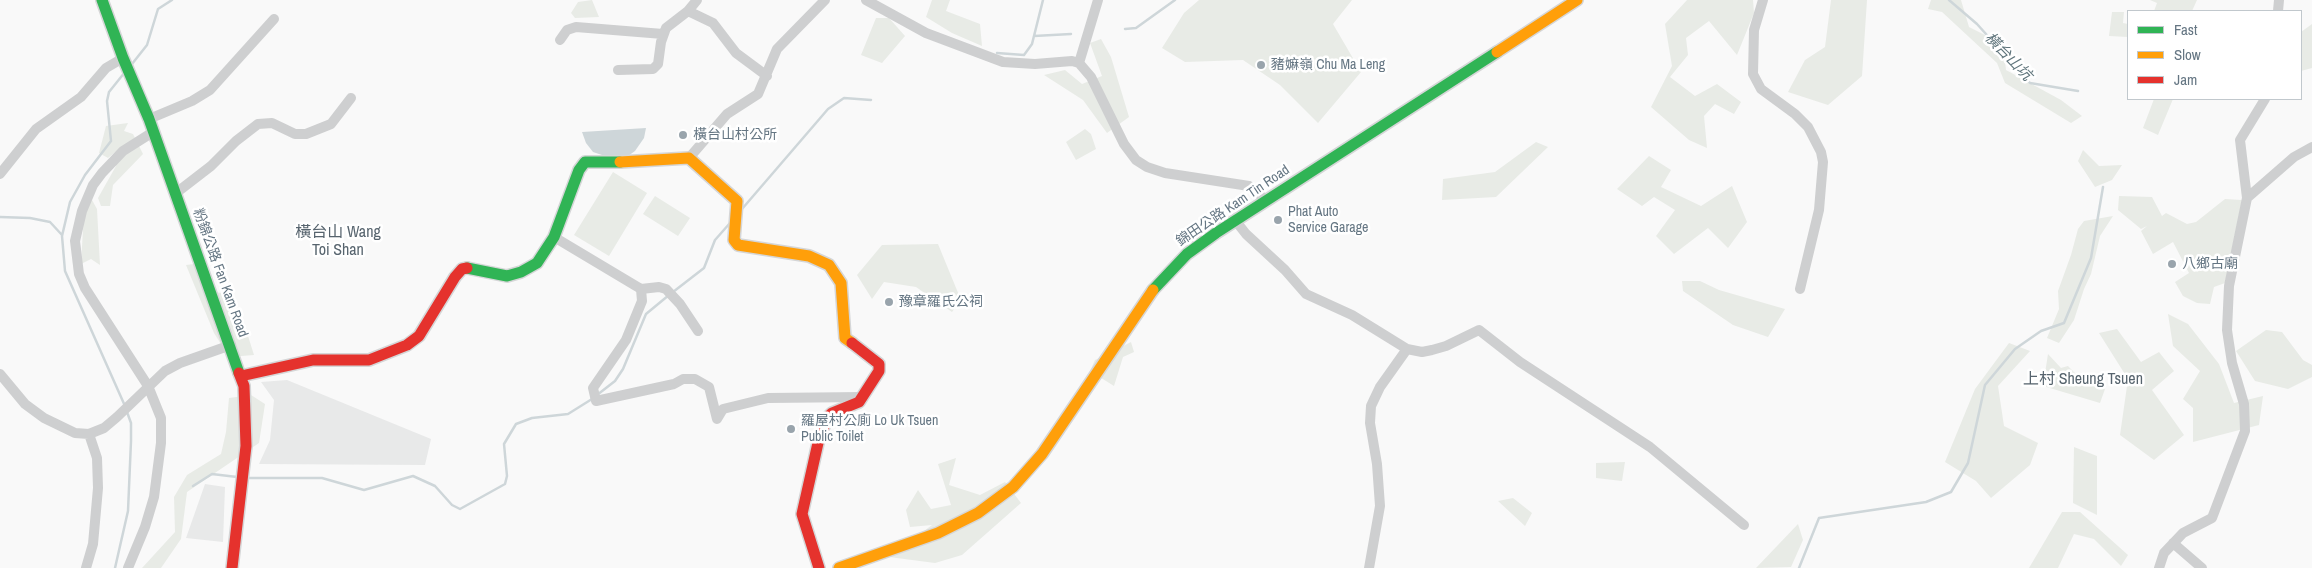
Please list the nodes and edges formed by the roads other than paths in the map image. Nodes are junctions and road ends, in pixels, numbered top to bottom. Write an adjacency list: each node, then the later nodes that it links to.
1 (102, 0): 13 (main road, 粉錦公路 Fan Kam Road)
2 (697, 0): 9 (street)
3 (825, 0): 16 (street)
4 (866, 0): 8 (street)
5 (1098, 0): 14 (street)
6 (1577, 0): 26 (main road, 錦田公路 Kam Tin Road)
7 (1763, 0): 30 (street)
8 (882, 3): 14 (street)
9 (688, 11): 11 (street); 16 (street)
10 (274, 20): 19 (street)
11 (663, 34): 12 (street); 15 (street)
12 (560, 40)
13 (123, 58): 19 (main road, 粉錦公路 Fan Kam Road); 23 (street)
14 (1079, 63): 26 (street)
15 (618, 70)
16 (767, 76): 22 (street)
17 (351, 98): 24 (street)
18 (2264, 100): 25 (street)
19 (149, 119): 20 (main road, 粉錦公路 Fan Kam Road)
20 (153, 132): 24 (main road, 粉錦公路 Fan Kam Road); 36 (street)
21 (2312, 147): 25 (street)
22 (689, 158): 28 (main road); 37 (main road)
23 (0, 174)
24 (176, 193): 32 (main road, 粉錦公路 Fan Kam Road)
25 (2247, 198): 40 (street)
26 (1266, 200): 27 (main road, 錦田公路 Kam Tin Road)
27 (1235, 220): 33 (street); 45 (main road, 錦田公路 Kam Tin Road)
28 (554, 237): 29 (street); 35 (main road)
29 (641, 289): 31 (street); 37 (street)
30 (1800, 289)
31 (698, 331)
32 (230, 346): 35 (main road, 粉錦公路 Fan Kam Road); 36 (street)
33 (1407, 349): 39 (street); 46 (street)
34 (0, 375): 38 (street)
35 (242, 376): 43 (main road, 粉錦公路 Fan Kam Road)
36 (148, 386): 38 (street); 42 (street)
37 (863, 397): 44 (main road)
38 (89, 434): 41 (street)
39 (1744, 525)
40 (2173, 543): 47 (street); 48 (street)
41 (86, 568)
42 (128, 568)
43 (232, 568)
44 (819, 568)
45 (839, 568)
46 (1370, 568)
47 (2159, 568)
48 (2202, 568)

